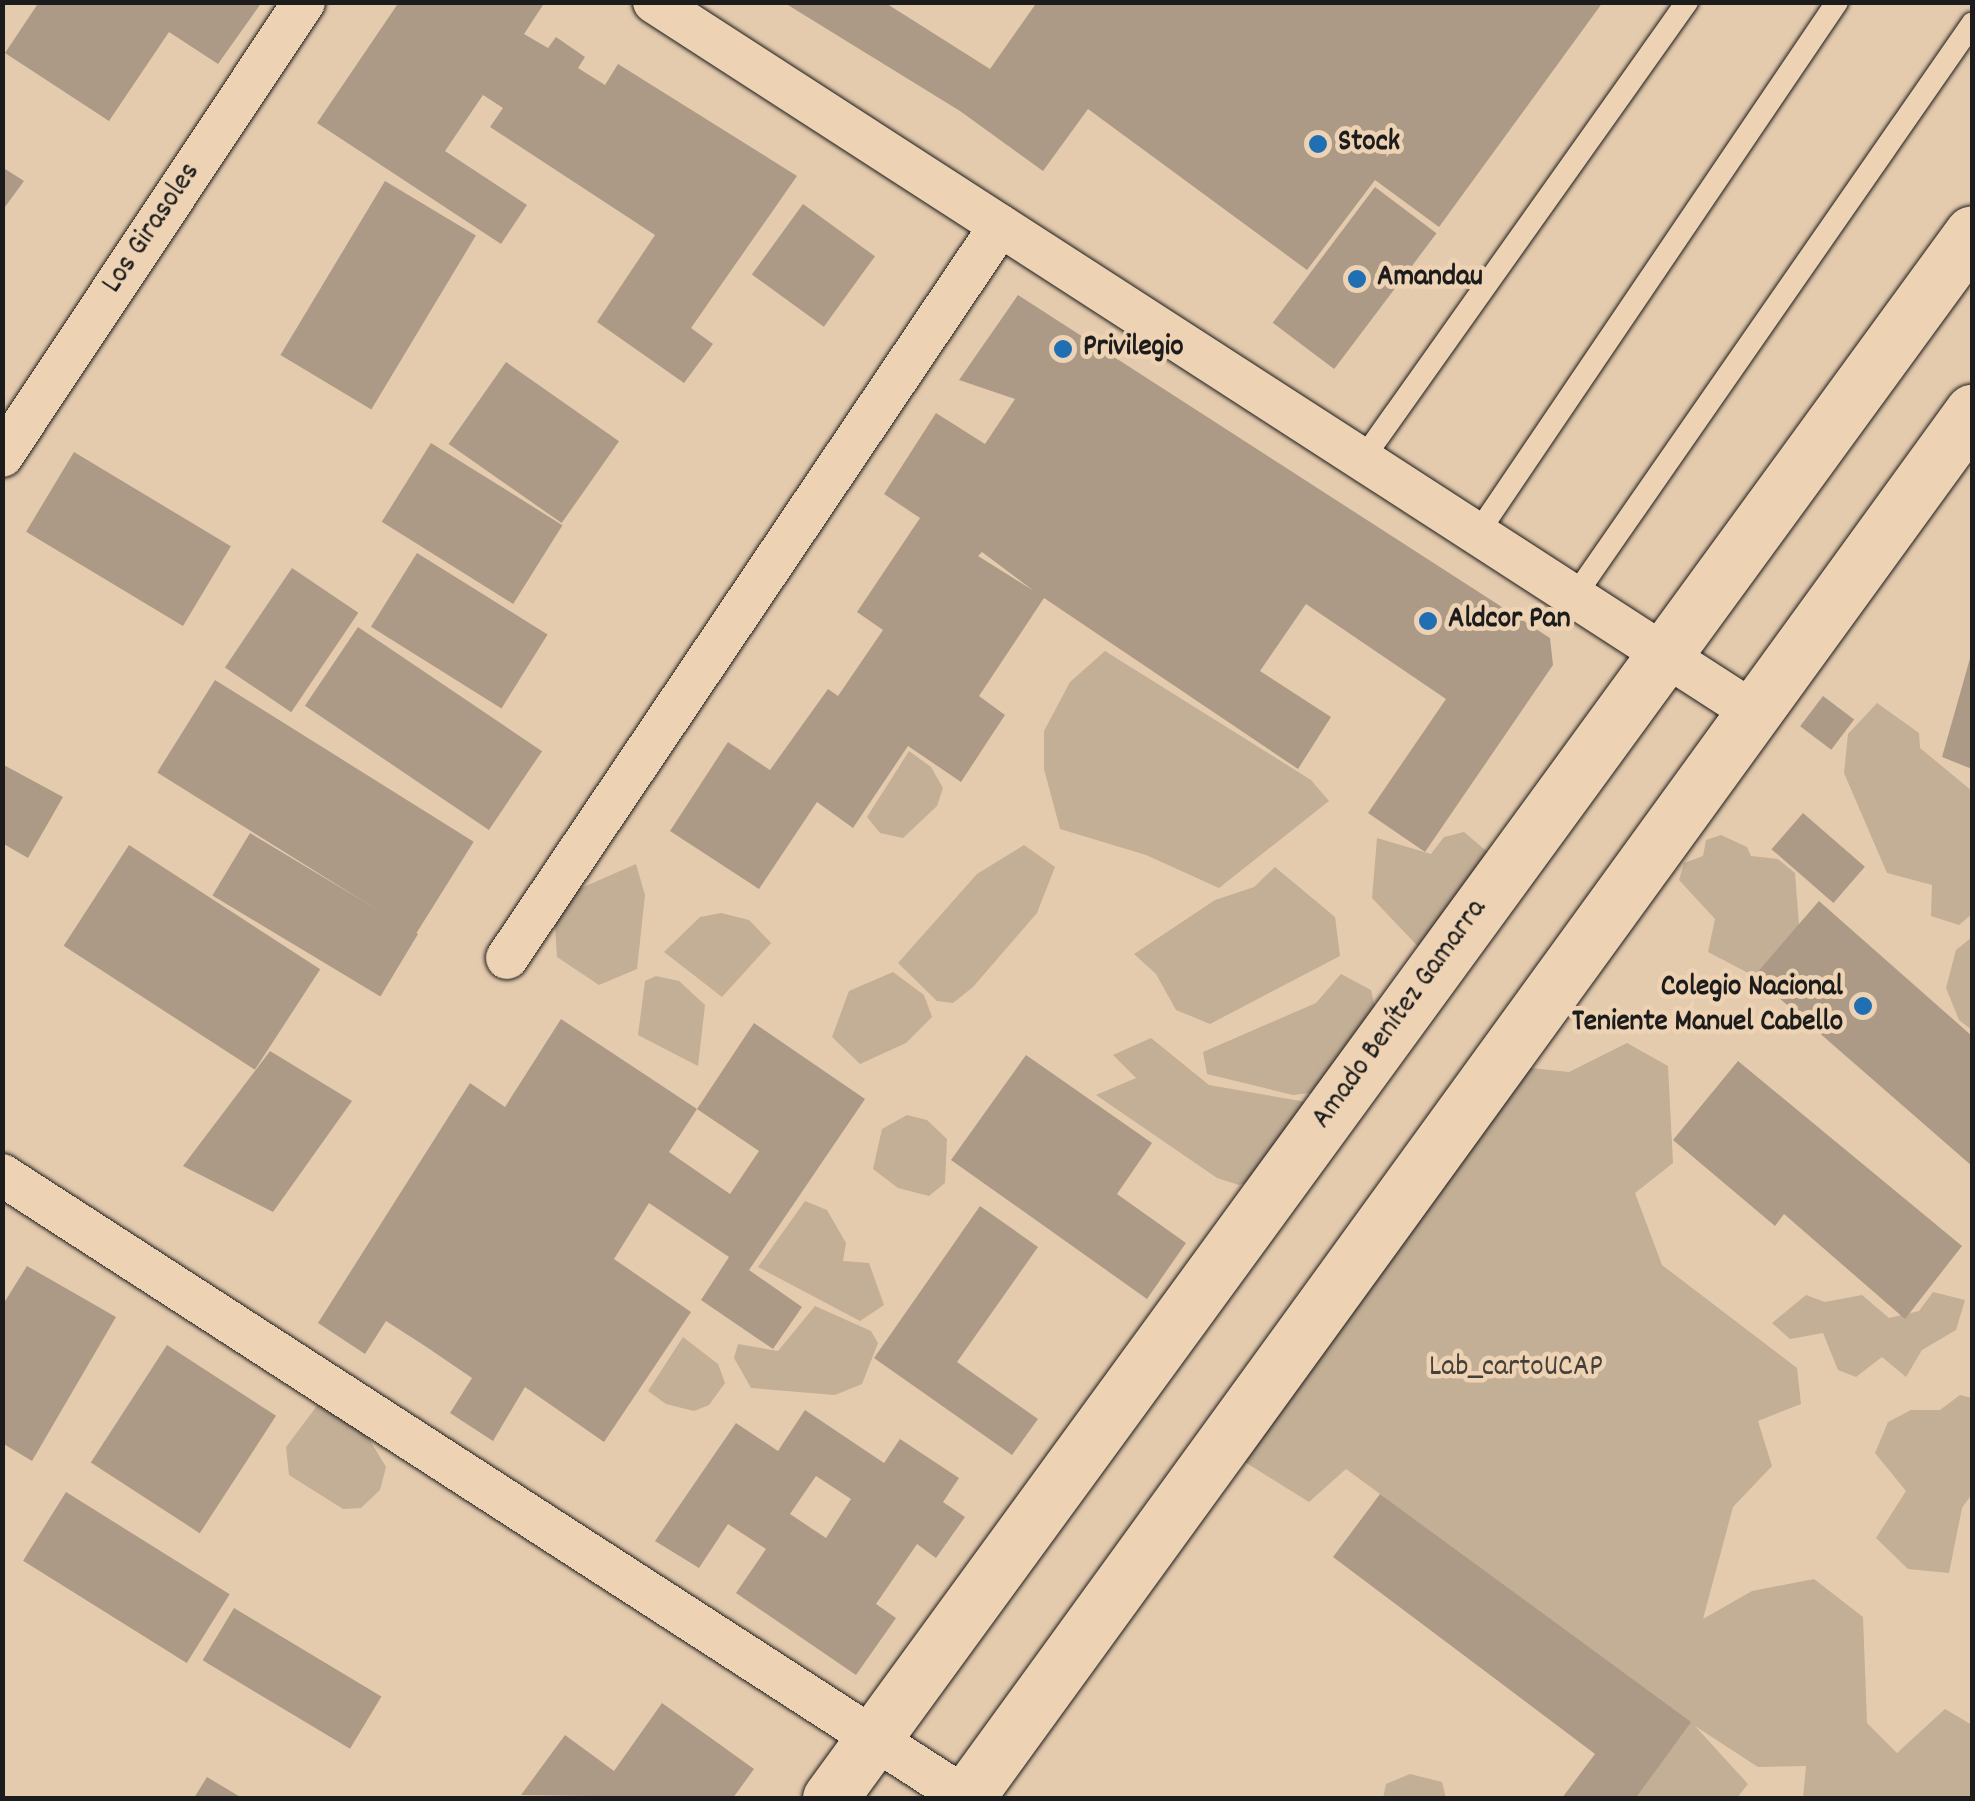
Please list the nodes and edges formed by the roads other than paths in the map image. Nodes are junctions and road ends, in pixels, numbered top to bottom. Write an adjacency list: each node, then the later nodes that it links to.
1 (304, 2): 9 (street, Los Girasoles)
2 (654, 2): 6 (street)
3 (1687, 2): 10 (lane)
4 (1838, 2): 11 (lane)
5 (1972, 24): 12 (lane)
6 (1000, 226): 10 (street); 15 (street)
7 (1972, 232): 13 (main road, Amado Benítez Gamarra)
8 (1972, 412): 14 (main road)
9 (2, 456)
10 (1362, 460): 11 (street)
11 (1477, 534): 12 (street)
12 (1574, 597): 13 (street)
13 (1664, 656): 14 (street); 17 (main road, Amado Benítez Gamarra)
14 (1753, 712): 19 (main road)
15 (507, 958)
16 (2, 1175): 17 (street)
17 (872, 1740): 18 (main road, Amado Benítez Gamarra); 19 (street)
18 (830, 1798)
19 (966, 1798)

